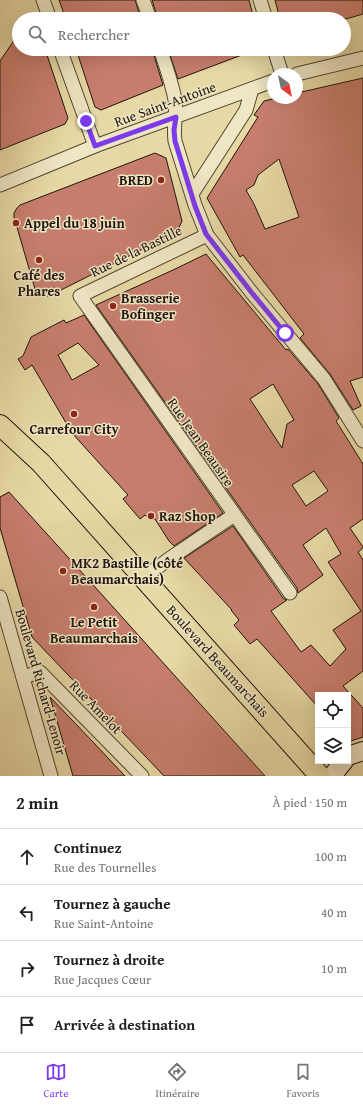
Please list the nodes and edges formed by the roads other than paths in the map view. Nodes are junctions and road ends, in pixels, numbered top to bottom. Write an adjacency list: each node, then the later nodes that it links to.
1 (43, 0): 4 (street)
2 (144, 0): 5 (street)
3 (260, 0): 6 (street)
4 (47, 12)
5 (148, 12)
6 (264, 12)
7 (63, 56): 16 (street)
8 (162, 56): 15 (street)
9 (276, 56): 11 (street)
10 (363, 58): 12 (street)
11 (280, 68)
12 (303, 73)
13 (267, 83): 14 (street, Rue Saint-Antoine)
14 (252, 89): 15 (street, Rue Saint-Antoine); 18 (street)
15 (176, 117): 16 (street, Rue Saint-Antoine); 18 (street)
16 (95, 146): 17 (street, Rue Saint-Antoine)
17 (0, 185)
18 (192, 194): 19 (street)
19 (206, 234): 20 (street, Rue de la Bastille); 22 (street)
20 (80, 296): 23 (street, Rue Jean Beausire)
21 (0, 425): 24 (main road, Boulevard Beaumarchais)
22 (363, 441)
23 (234, 515): 24 (street); 25 (street, Rue Jean Beausire)
24 (143, 578): 33 (main road, Boulevard Beaumarchais)
25 (290, 593)
26 (0, 597): 27 (street, Boulevard Richard-Lenoir)
27 (23, 677): 31 (street, Boulevard Richard-Lenoir); 32 (street, Rue Amelot)
28 (363, 751): 29 (street)
29 (351, 755)
30 (342, 764): 34 (street)
31 (51, 776)
32 (142, 776)
33 (320, 776)
34 (332, 776)

